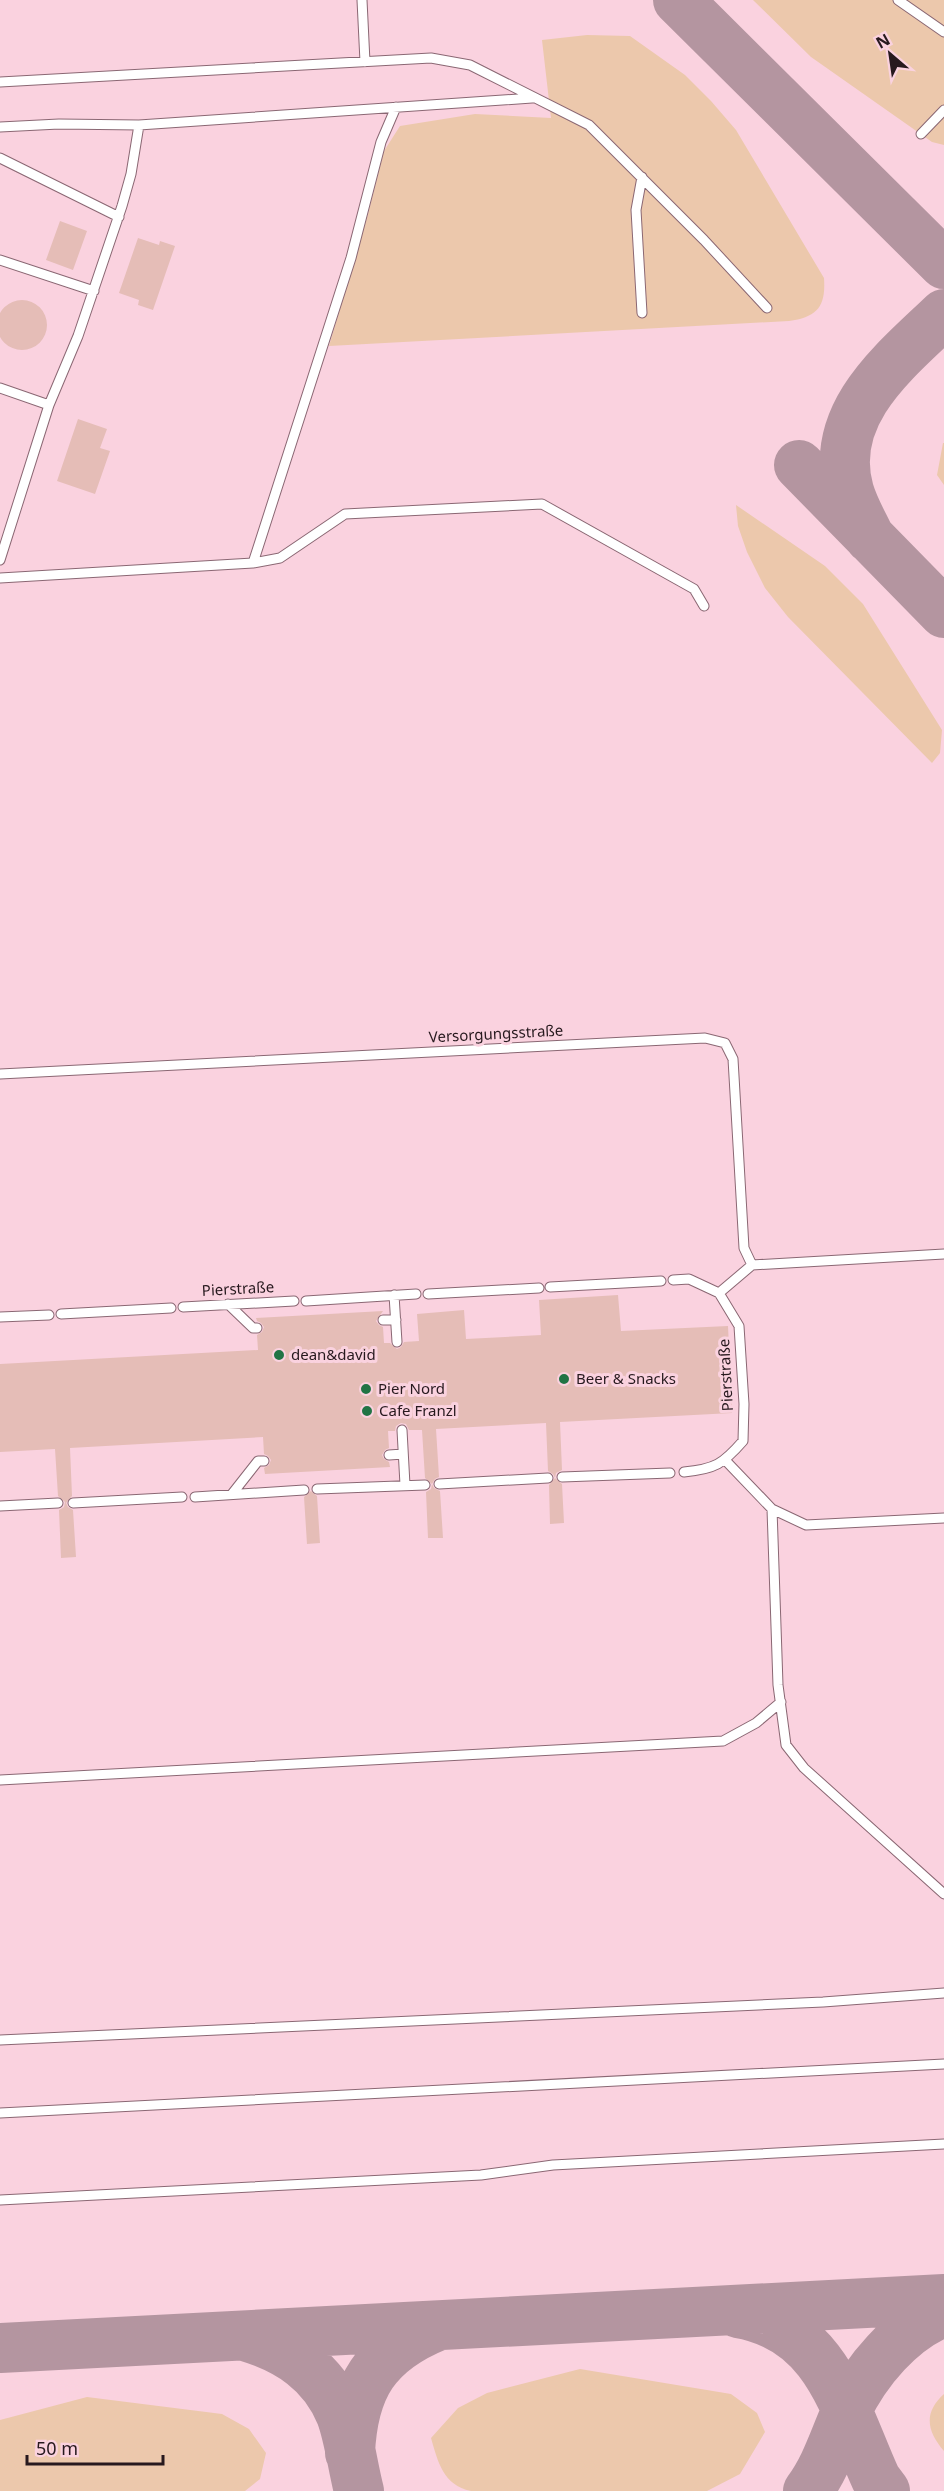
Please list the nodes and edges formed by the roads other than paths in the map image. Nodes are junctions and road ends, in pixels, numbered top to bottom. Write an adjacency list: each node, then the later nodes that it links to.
1 (362, 0): 4 (lane)
2 (898, 0): 3 (lane)
3 (944, 32)
4 (365, 62): 5 (lane); 6 (lane)
5 (0, 82)
6 (534, 97): 7 (lane); 13 (lane)
7 (396, 107): 9 (lane); 22 (lane)
8 (944, 110): 11 (lane)
9 (139, 125): 10 (lane); 14 (lane)
10 (0, 128)
11 (921, 134)
12 (0, 158): 14 (lane)
13 (642, 177): 17 (lane); 18 (lane)
14 (119, 217): 16 (lane)
15 (0, 260): 16 (lane)
16 (94, 291): 20 (lane)
17 (767, 308)
18 (642, 313)
19 (0, 388): 20 (lane)
20 (49, 405): 21 (lane)
21 (0, 560)
22 (253, 562): 23 (lane); 24 (lane)
23 (0, 578)
24 (704, 606)
25 (0, 1074): 27 (lane, Versorgungsstraße)
26 (944, 1254): 27 (lane)
27 (752, 1265): 32 (lane)
28 (673, 1280): 32 (lane)
29 (661, 1281): 30 (lane)
30 (550, 1287)
31 (539, 1288): 34 (lane)
32 (719, 1293): 52 (lane, Pierstraße)
33 (416, 1294): 35 (lane)
34 (428, 1294)
35 (394, 1295): 36 (lane); 45 (lane)
36 (306, 1300)
37 (294, 1301): 38 (lane, Pierstraße)
38 (228, 1304): 39 (lane, Pierstraße); 46 (lane)
39 (183, 1307)
40 (171, 1308): 41 (lane)
41 (61, 1314)
42 (50, 1315): 43 (lane)
43 (0, 1317)
44 (383, 1320): 45 (lane)
45 (396, 1320): 47 (lane)
46 (257, 1328)
47 (397, 1342)
48 (402, 1430): 49 (lane)
49 (404, 1454): 50 (lane); 58 (lane)
50 (389, 1455)
51 (264, 1461): 62 (lane)
52 (726, 1461): 53 (lane); 68 (lane)
53 (684, 1472)
54 (670, 1473): 55 (lane)
55 (562, 1477)
56 (548, 1478): 57 (lane)
57 (439, 1484)
58 (405, 1485): 59 (lane); 60 (lane)
59 (425, 1485)
60 (317, 1489)
61 (304, 1490): 62 (lane)
62 (232, 1494): 64 (lane)
63 (183, 1497): 66 (lane)
64 (195, 1497)
65 (58, 1503): 67 (lane)
66 (73, 1503)
67 (0, 1506)
68 (772, 1509): 69 (lane); 70 (lane)
69 (944, 1518)
70 (780, 1702): 71 (lane); 72 (lane)
71 (0, 1780)
72 (944, 1894)
73 (944, 1992): 74 (lane)
74 (0, 2040)
75 (944, 2064): 76 (lane)
76 (0, 2113)
77 (944, 2144): 78 (lane)
78 (0, 2200)

